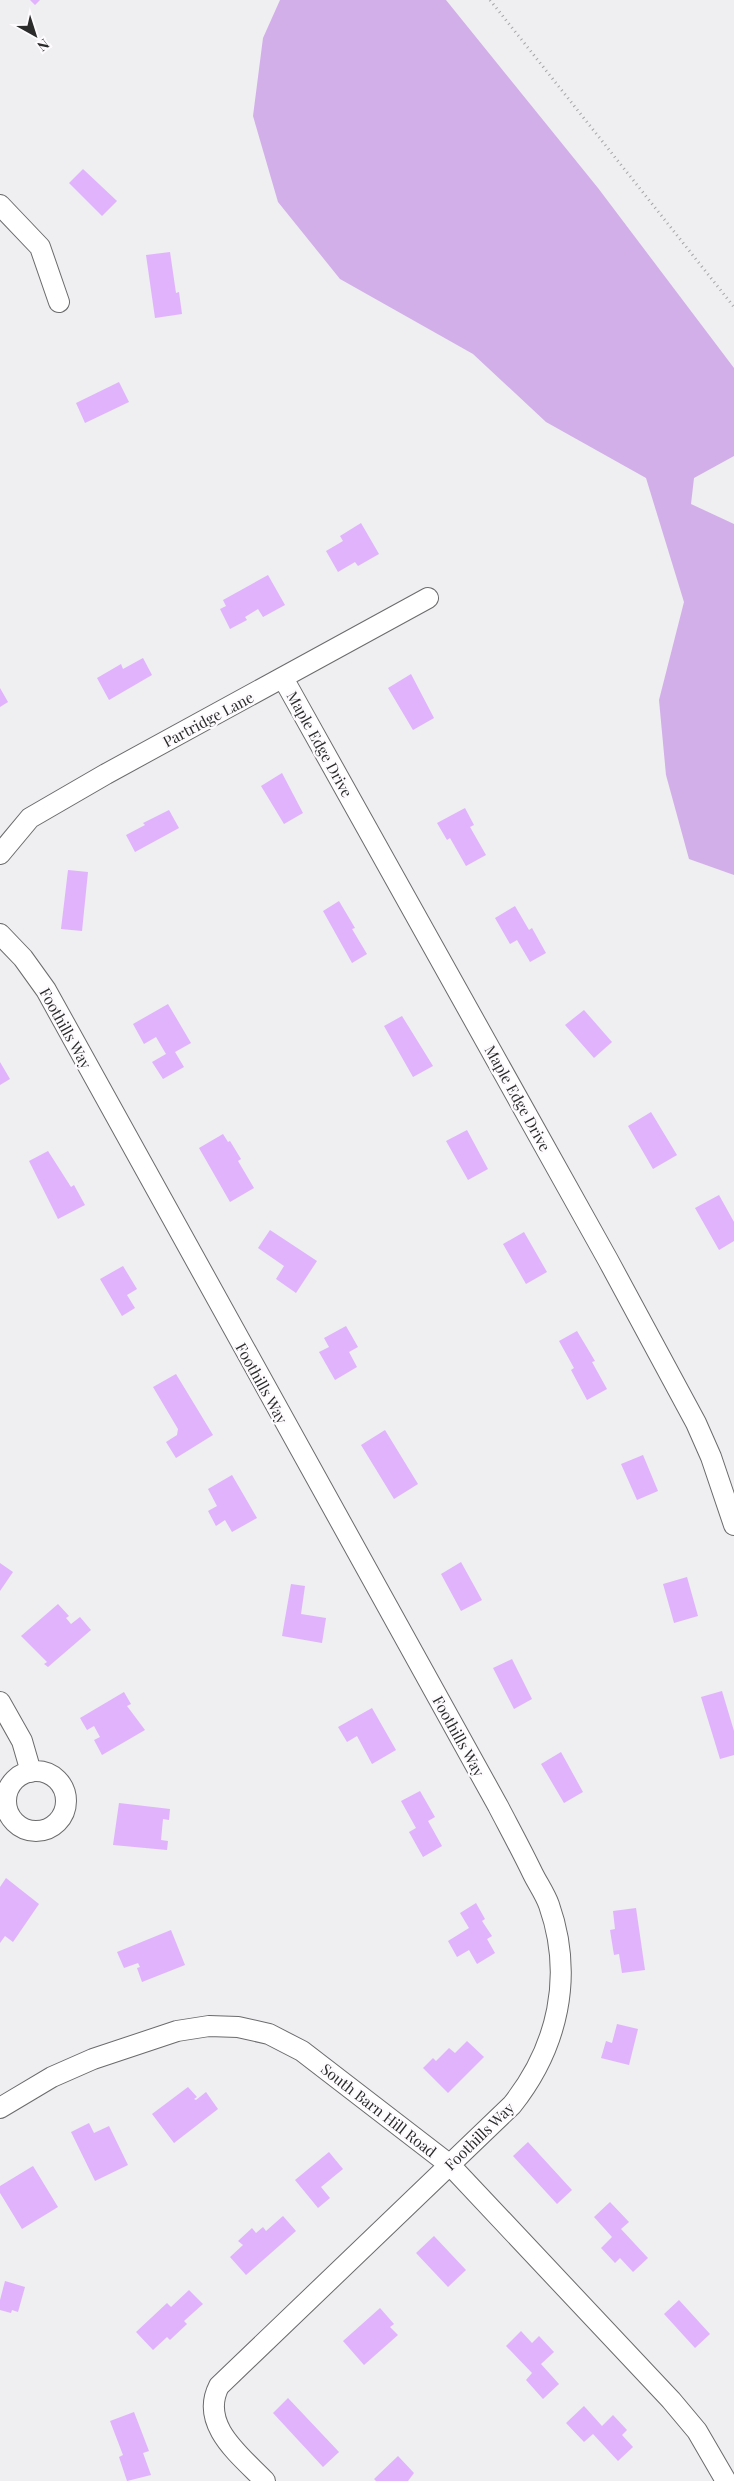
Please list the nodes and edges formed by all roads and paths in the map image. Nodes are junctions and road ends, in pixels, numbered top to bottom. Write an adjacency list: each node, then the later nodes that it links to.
1 (490, 0): 4 (path)
2 (0, 205): 3 (street)
3 (60, 302)
4 (734, 307)
5 (428, 598): 6 (street, Partridge Lane)
6 (283, 678): 7 (street, Partridge Lane); 9 (street, Maple Edge Drive)
7 (0, 854)
8 (0, 934): 13 (street, Foothills Way)
9 (734, 1525)
10 (0, 1702): 11 (street)
11 (31, 1772)
12 (0, 2108): 13 (street, South Barn Hill Road)
13 (450, 2165): 14 (street, Foothills Way); 15 (street, South Barn Hill Road)
14 (265, 2481)
15 (726, 2481)

